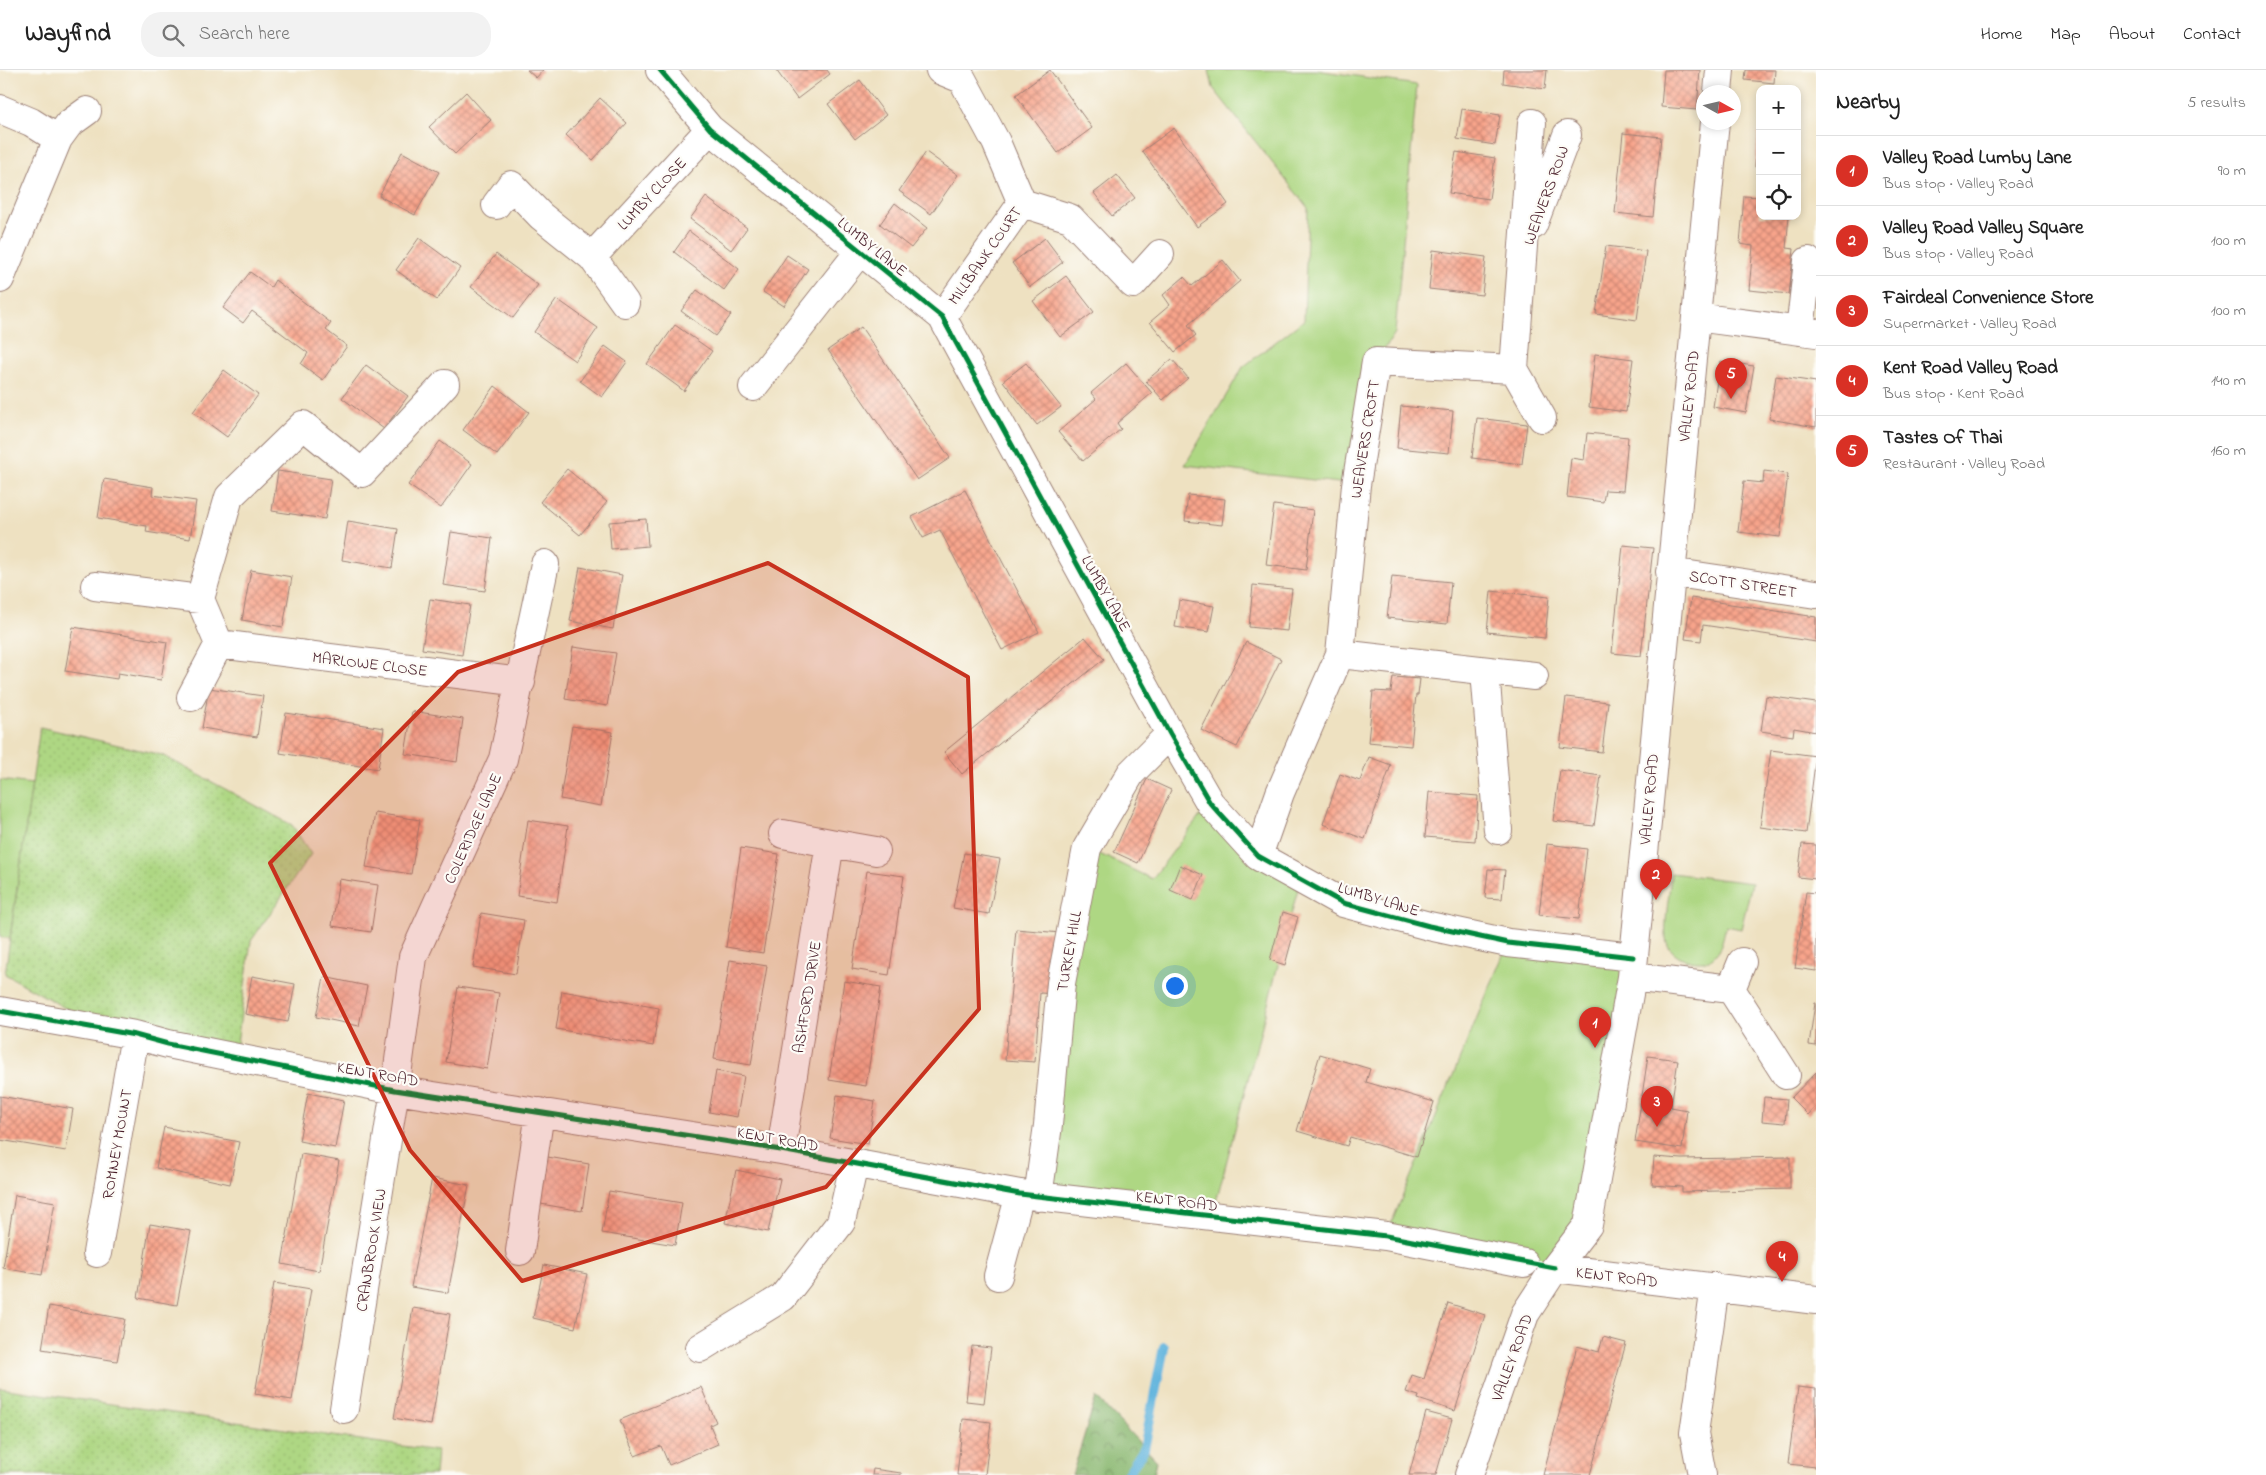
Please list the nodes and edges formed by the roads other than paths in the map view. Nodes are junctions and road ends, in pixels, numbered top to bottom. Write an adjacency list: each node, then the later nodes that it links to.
1 (660, 70): 8 (street, LUMBY LANE)
2 (1720, 70): 4 (street)
3 (959, 73): 12 (street, MILLBANK COURT)
4 (1719, 85)
5 (0, 108): 11 (street)
6 (87, 111): 11 (street)
7 (1532, 123): 16 (street)
8 (710, 129): 14 (street, LUMBY LANE); 17 (street, LUMBY CLOSE)
9 (1714, 130): 22 (street, VALLEY ROAD)
10 (1567, 135): 16 (street, WEAVERS ROW)
11 (58, 139): 19 (street)
12 (1022, 203): 15 (street); 21 (street, MILLBANK COURT)
13 (496, 205): 17 (street)
14 (860, 251): 21 (street, LUMBY LANE); 26 (street)
15 (1160, 254)
16 (1522, 255): 24 (street)
17 (592, 257): 20 (street)
18 (1808, 261): 23 (street)
19 (0, 279)
20 (625, 303)
21 (942, 317): 39 (street, LUMBY LANE)
22 (1696, 317): 23 (street); 29 (street, VALLEY ROAD)
23 (1808, 332)
24 (1514, 369): 27 (street); 34 (street, WEAVERS CROFT)
25 (445, 384): 32 (street)
26 (753, 387)
27 (1542, 418)
28 (545, 564): 37 (street, COLERIDGE LANE)
29 (1670, 572): 31 (street, SCOTT STREET); 46 (street, VALLEY ROAD)
30 (95, 586): 32 (street)
31 (1816, 594)
32 (200, 599): 33 (street)
33 (219, 644): 37 (street, MARLOWE CLOSE); 38 (street)
34 (1340, 654): 35 (street); 44 (street, WEAVERS CROFT)
35 (1485, 671): 36 (street); 40 (street)
36 (1534, 676)
37 (521, 682): 51 (street, COLERIDGE LANE)
38 (191, 697)
39 (1170, 734): 44 (street, LUMBY LANE); 55 (street, TURKEY HILL)
40 (1498, 830)
41 (783, 834): 42 (street)
42 (830, 843): 43 (street); 53 (street, ASHFORD DRIVE)
43 (876, 851)
44 (1258, 856): 46 (street, LUMBY LANE)
45 (1742, 962): 47 (street)
46 (1632, 967): 47 (street, LUMBY LANE); 59 (street, VALLEY ROAD)
47 (1731, 989): 50 (street)
48 (0, 1011): 49 (street, KENT ROAD)
49 (135, 1035): 51 (street, KENT ROAD); 57 (street, ROMNEY MOUNT)
50 (1786, 1075)
51 (395, 1090): 52 (street, KENT ROAD); 64 (street, CRANBROOK VIEW)
52 (540, 1112): 53 (street, KENT ROAD); 56 (street)
53 (781, 1150): 54 (street, KENT ROAD)
54 (854, 1164): 55 (street, KENT ROAD); 63 (street)
55 (1029, 1195): 58 (street, KENT ROAD); 60 (street, TURKEY HILL)
56 (520, 1251)
57 (97, 1253)
58 (1524, 1262)
59 (1555, 1268): 61 (street, KENT ROAD); 65 (street, VALLEY ROAD)
60 (998, 1276)
61 (1715, 1287): 62 (street, KENT ROAD); 66 (street)
62 (1816, 1300)
63 (700, 1348)
64 (344, 1409)
65 (1469, 1475)
66 (1702, 1475)

